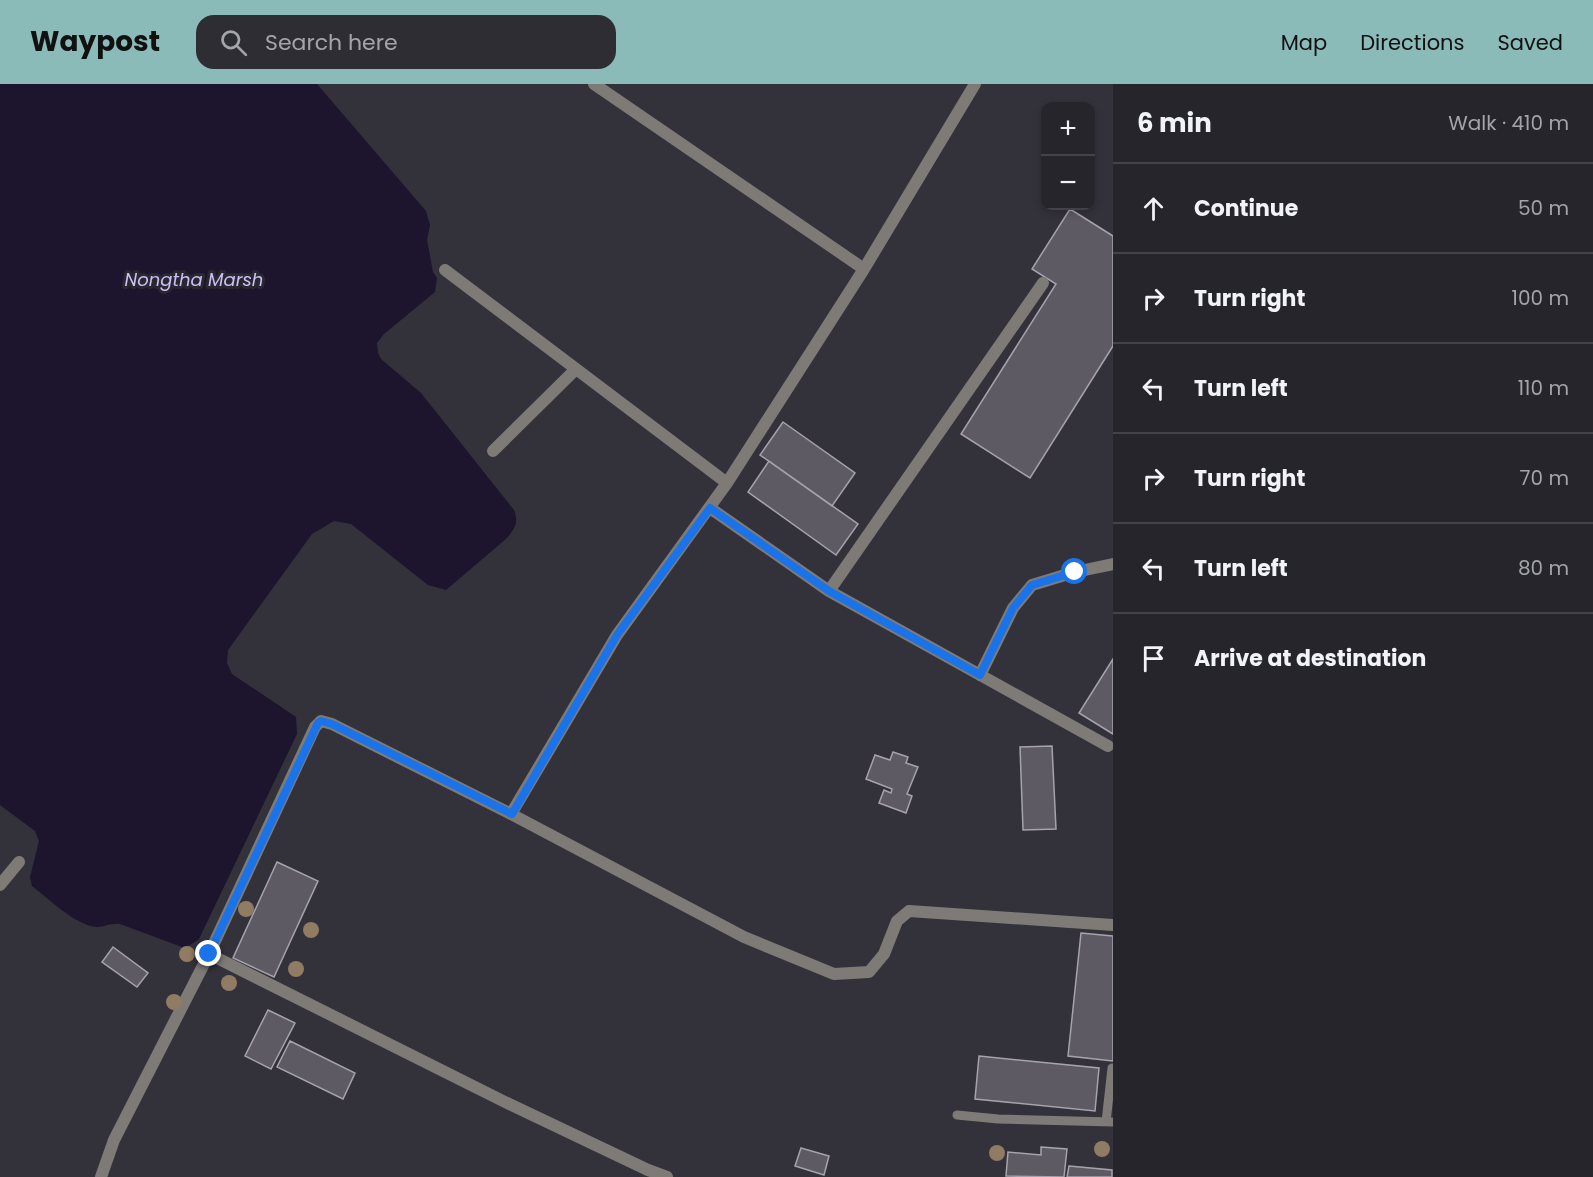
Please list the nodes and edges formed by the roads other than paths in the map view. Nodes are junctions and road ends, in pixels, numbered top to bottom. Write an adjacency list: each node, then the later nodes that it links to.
1 (975, 84): 3 (street)
2 (601, 86): 3 (street)
3 (864, 269): 8 (street)
4 (445, 270): 6 (street)
5 (1043, 283): 11 (street)
6 (576, 369): 7 (street); 8 (street)
7 (492, 451)
8 (727, 483): 9 (street)
9 (710, 508): 11 (street); 14 (street)
10 (1113, 564): 12 (street)
11 (829, 591): 12 (street)
12 (980, 675): 13 (street)
13 (1108, 746)
14 (512, 814): 17 (street); 18 (street)
15 (19, 862): 16 (street)
16 (0, 885)
17 (1113, 926)
18 (209, 954): 22 (street); 23 (street)
19 (1112, 1068): 21 (lane)
20 (957, 1115): 21 (lane)
21 (1109, 1122)
22 (101, 1177)
23 (667, 1177)

